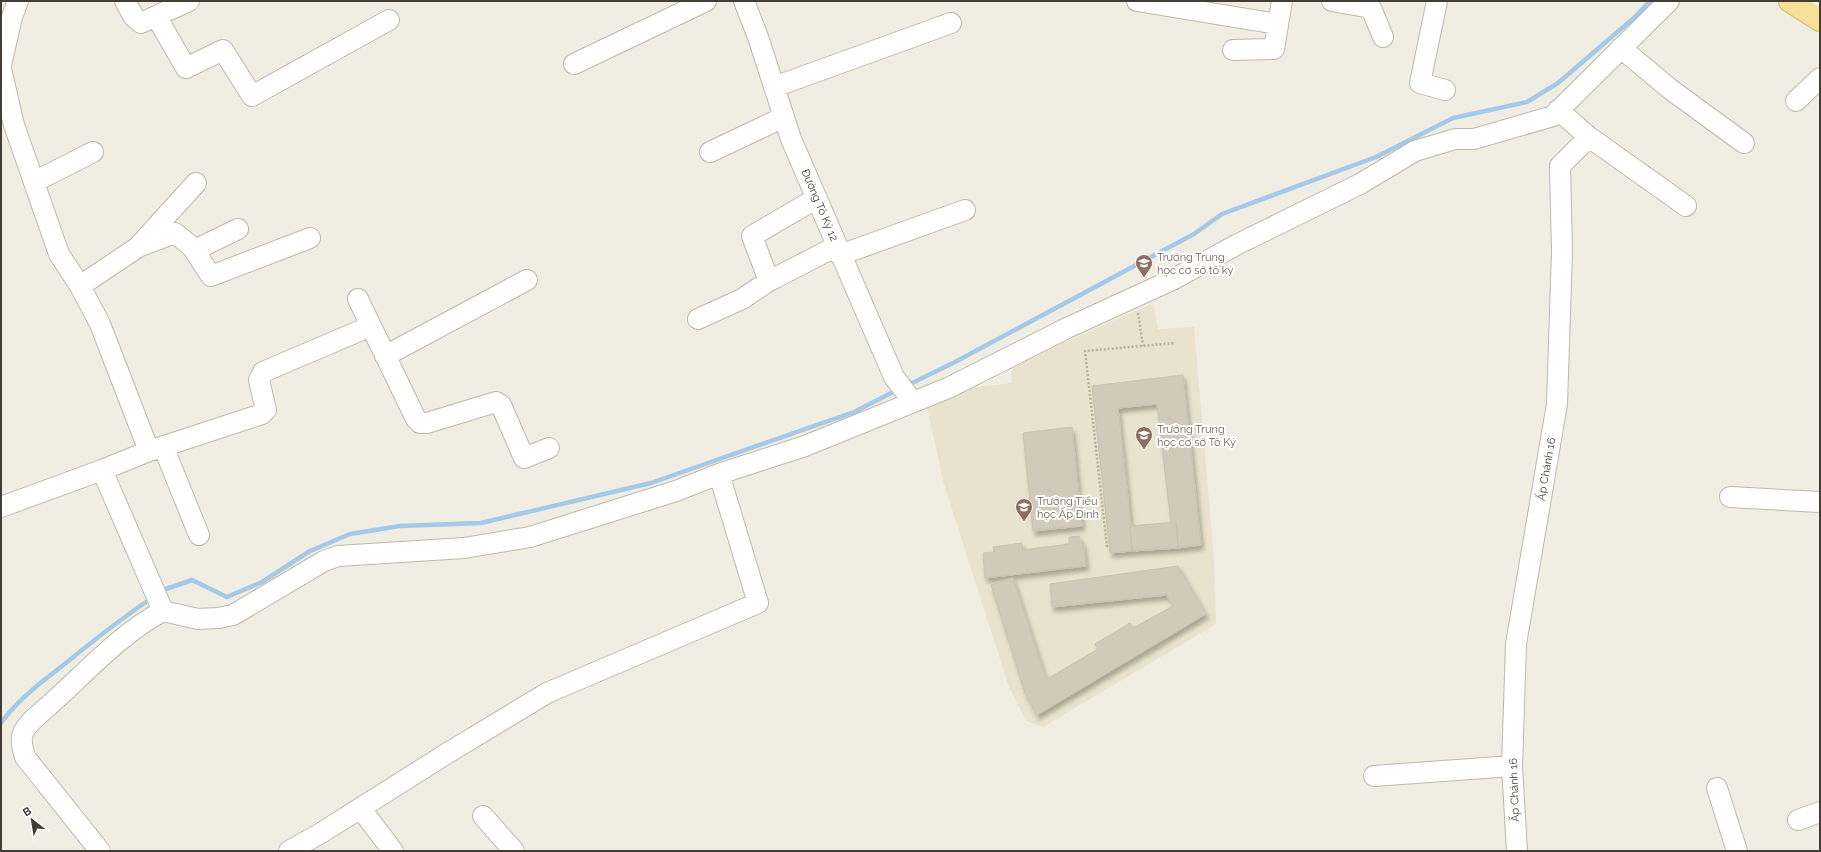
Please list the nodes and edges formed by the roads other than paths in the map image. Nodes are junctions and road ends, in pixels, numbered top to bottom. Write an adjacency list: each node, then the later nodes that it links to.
1 (18, 1): 21 (street)
2 (125, 1): 13 (street)
3 (189, 1): 13 (street)
4 (706, 1): 20 (street)
5 (744, 1): 24 (street, Đường Tô Ký 12)
6 (1137, 1): 16 (street)
7 (1282, 1): 16 (street)
8 (1332, 1): 17 (street)
9 (1437, 1): 25 (street)
10 (1669, 1): 18 (street)
11 (1790, 1): 12 (main road)
12 (1817, 12)
13 (156, 16): 14 (street)
14 (390, 20)
15 (951, 23): 24 (street)
16 (1278, 24): 19 (street)
17 (1383, 37)
18 (1621, 48): 27 (street); 31 (street)
19 (1233, 50)
20 (574, 64)
21 (1, 65)
22 (1, 69): 29 (street)
23 (1820, 78): 26 (street)
24 (774, 87): 28 (street, Đường Tô Ký 12)
25 (1445, 90)
26 (1796, 101)
27 (1558, 110): 30 (street); 51 (street)
28 (784, 117): 33 (street); 36 (street, Đường Tô Ký 12)
29 (8, 128): 34 (street)
30 (1589, 137): 37 (street); 61 (street, Ấp Chánh 16)
31 (1744, 144)
32 (93, 152): 34 (street)
33 (710, 152)
34 (34, 182): 46 (street)
35 (196, 183): 41 (street)
36 (817, 198): 43 (street, Đường Tô Ký 12); 45 (street)
37 (1686, 206)
38 (965, 210): 43 (street)
39 (238, 229): 42 (street)
40 (310, 238): 42 (street)
41 (138, 247): 42 (street); 46 (street)
42 (194, 250)
43 (838, 250): 45 (street); 51 (street, Đường Tô Ký 12)
44 (527, 280): 50 (street)
45 (769, 281): 48 (street)
46 (80, 286): 52 (street)
47 (358, 299): 49 (street)
48 (698, 319)
49 (371, 326): 50 (street); 52 (street)
50 (385, 356): 53 (street)
51 (908, 399): 55 (street)
52 (156, 448): 54 (street); 59 (street)
53 (548, 448)
54 (102, 470): 58 (street); 60 (street)
55 (719, 474): 60 (street); 64 (street)
56 (1730, 497): 57 (street)
57 (1820, 502)
58 (1, 508)
59 (199, 535)
60 (159, 601): 68 (street)
61 (1512, 766): 62 (street); 72 (street, Ấp Chánh 16)
62 (1374, 776)
63 (1717, 788): 73 (street)
64 (361, 809): 69 (street); 70 (street)
65 (1820, 812): 67 (street)
66 (483, 816): 71 (street)
67 (1798, 820)
68 (100, 851)
69 (289, 851)
70 (393, 851)
71 (514, 851)
72 (1517, 851)
73 (1737, 851)

